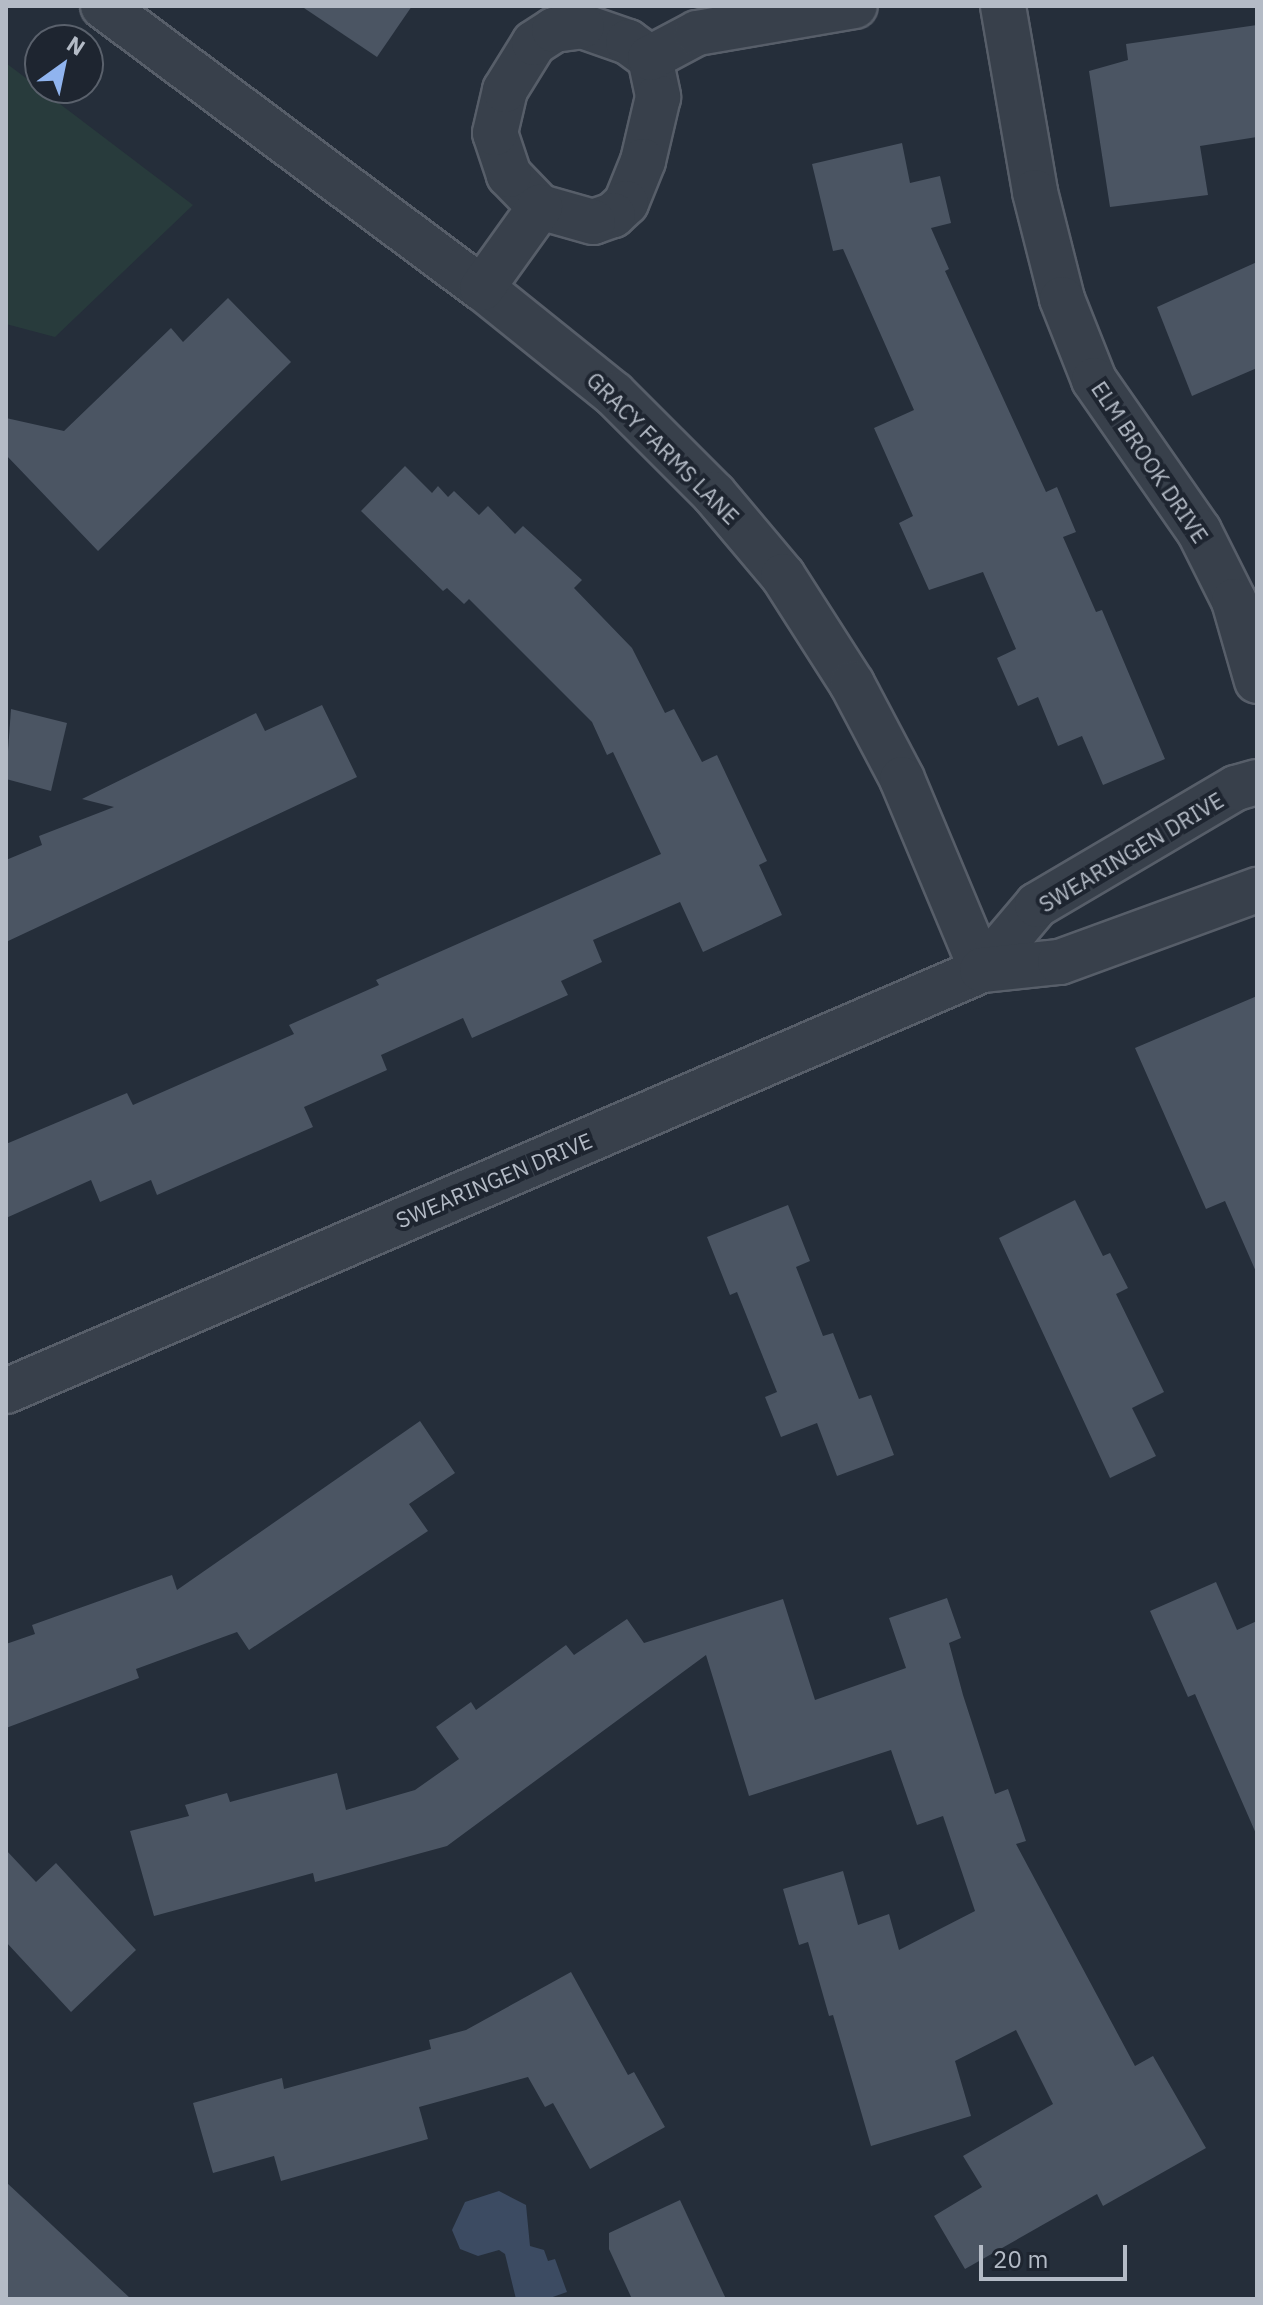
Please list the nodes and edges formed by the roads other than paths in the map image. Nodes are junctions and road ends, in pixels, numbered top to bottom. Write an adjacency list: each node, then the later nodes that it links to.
1 (103, 6): 6 (street, GRACY FARMS LANE)
2 (855, 6): 4 (street)
3 (1003, 6): 7 (street, ELM BROOK DRIVE)
4 (650, 58): 5 (street); 5 (street)
5 (540, 207): 6 (street)
6 (482, 288): 10 (street, GRACY FARMS LANE)
7 (1257, 681)
8 (1257, 782): 10 (street, SWEARINGEN DRIVE)
9 (1257, 890): 10 (street, SWEARINGEN DRIVE)
10 (982, 970): 11 (street, SWEARINGEN DRIVE)
11 (6, 1391)

